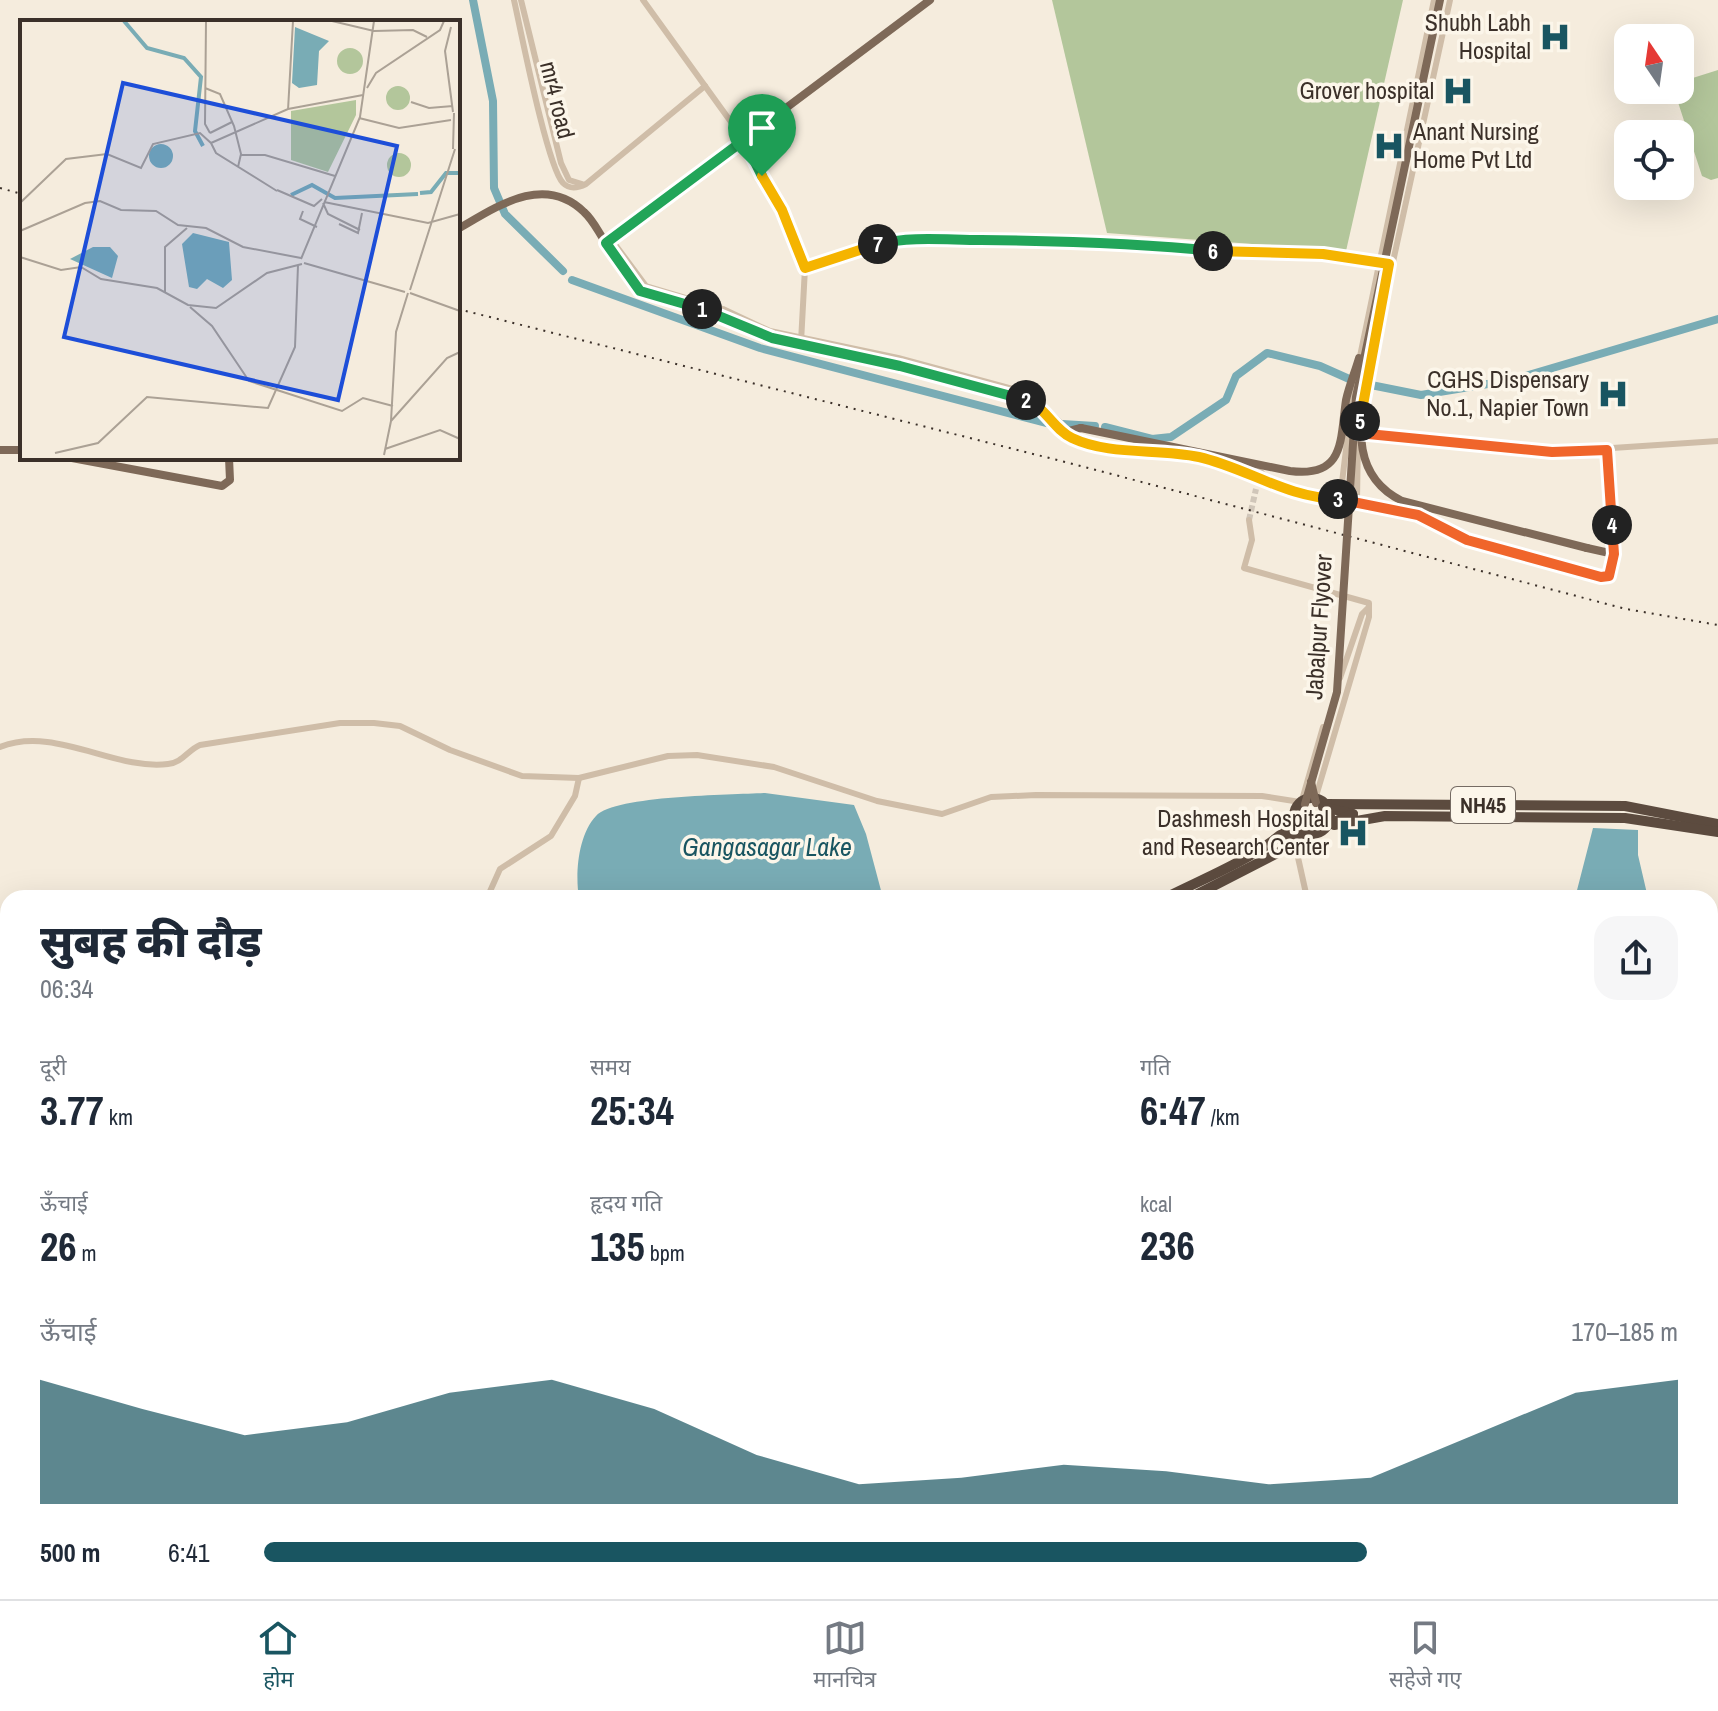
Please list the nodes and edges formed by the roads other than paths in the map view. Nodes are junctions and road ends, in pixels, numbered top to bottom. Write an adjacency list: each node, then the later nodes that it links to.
1 (514, 0): 11 (street, mr4 road)
2 (521, 0): 11 (street, mr4 road)
3 (643, 0): 9 (street)
4 (923, 0): 10 (main road)
5 (930, 0): 10 (main road)
6 (1434, 0): 14 (street)
7 (1440, 0): 18 (main road, Jabalpur Flyover, bridge)
8 (1450, 0): 15 (street)
9 (705, 86): 10 (street); 11 (street)
10 (743, 138): 13 (main road); 16 (street)
11 (586, 184)
12 (460, 228): 13 (main road)
13 (606, 237): 17 (street)
14 (1378, 262): 15 (street); 16 (street); 20 (street, bridge)
15 (1389, 264): 21 (street, bridge)
16 (805, 268): 17 (street)
17 (801, 342): 19 (street)
18 (1367, 343): 19 (main road, bridge); 31 (main road, bridge); 35 (main road, Jabalpur Flyover, bridge)
19 (1065, 430): 26 (street)
20 (1347, 432): 21 (street); 28 (street)
21 (1358, 433): 23 (street); 29 (street)
22 (1718, 441): 23 (street)
23 (1607, 450): 31 (street)
24 (83, 460): 25 (main road)
25 (229, 460)
26 (1268, 481): 27 (street); 28 (street)
27 (1256, 489)
28 (1340, 499): 29 (street)
29 (1357, 500): 31 (street)
30 (1249, 520): 32 (street)
31 (1614, 554)
32 (1368, 608): 35 (street); 35 (street)
33 (0, 747): 34 (street)
34 (579, 778): 35 (street); 44 (street)
35 (1313, 803): 36 (highway, bridge); 37 (highway, NH45); 38 (highway, bridge); 40 (highway, bridge)
36 (1353, 814): 37 (highway); 40 (highway, bridge)
37 (1639, 814): 39 (highway, NH45); 40 (highway, NH45); 41 (highway, NH45)
38 (1297, 822): 42 (highway, bridge); 43 (highway, bridge); 45 (highway)
39 (1718, 824)
40 (1326, 826): 42 (highway, NH45, bridge)
41 (1718, 832)
42 (1313, 833): 43 (highway, bridge)
43 (1290, 844): 46 (highway); 47 (highway); 48 (street)
44 (491, 890)
45 (1180, 890)
46 (1196, 890)
47 (1205, 890)
48 (1304, 890)

